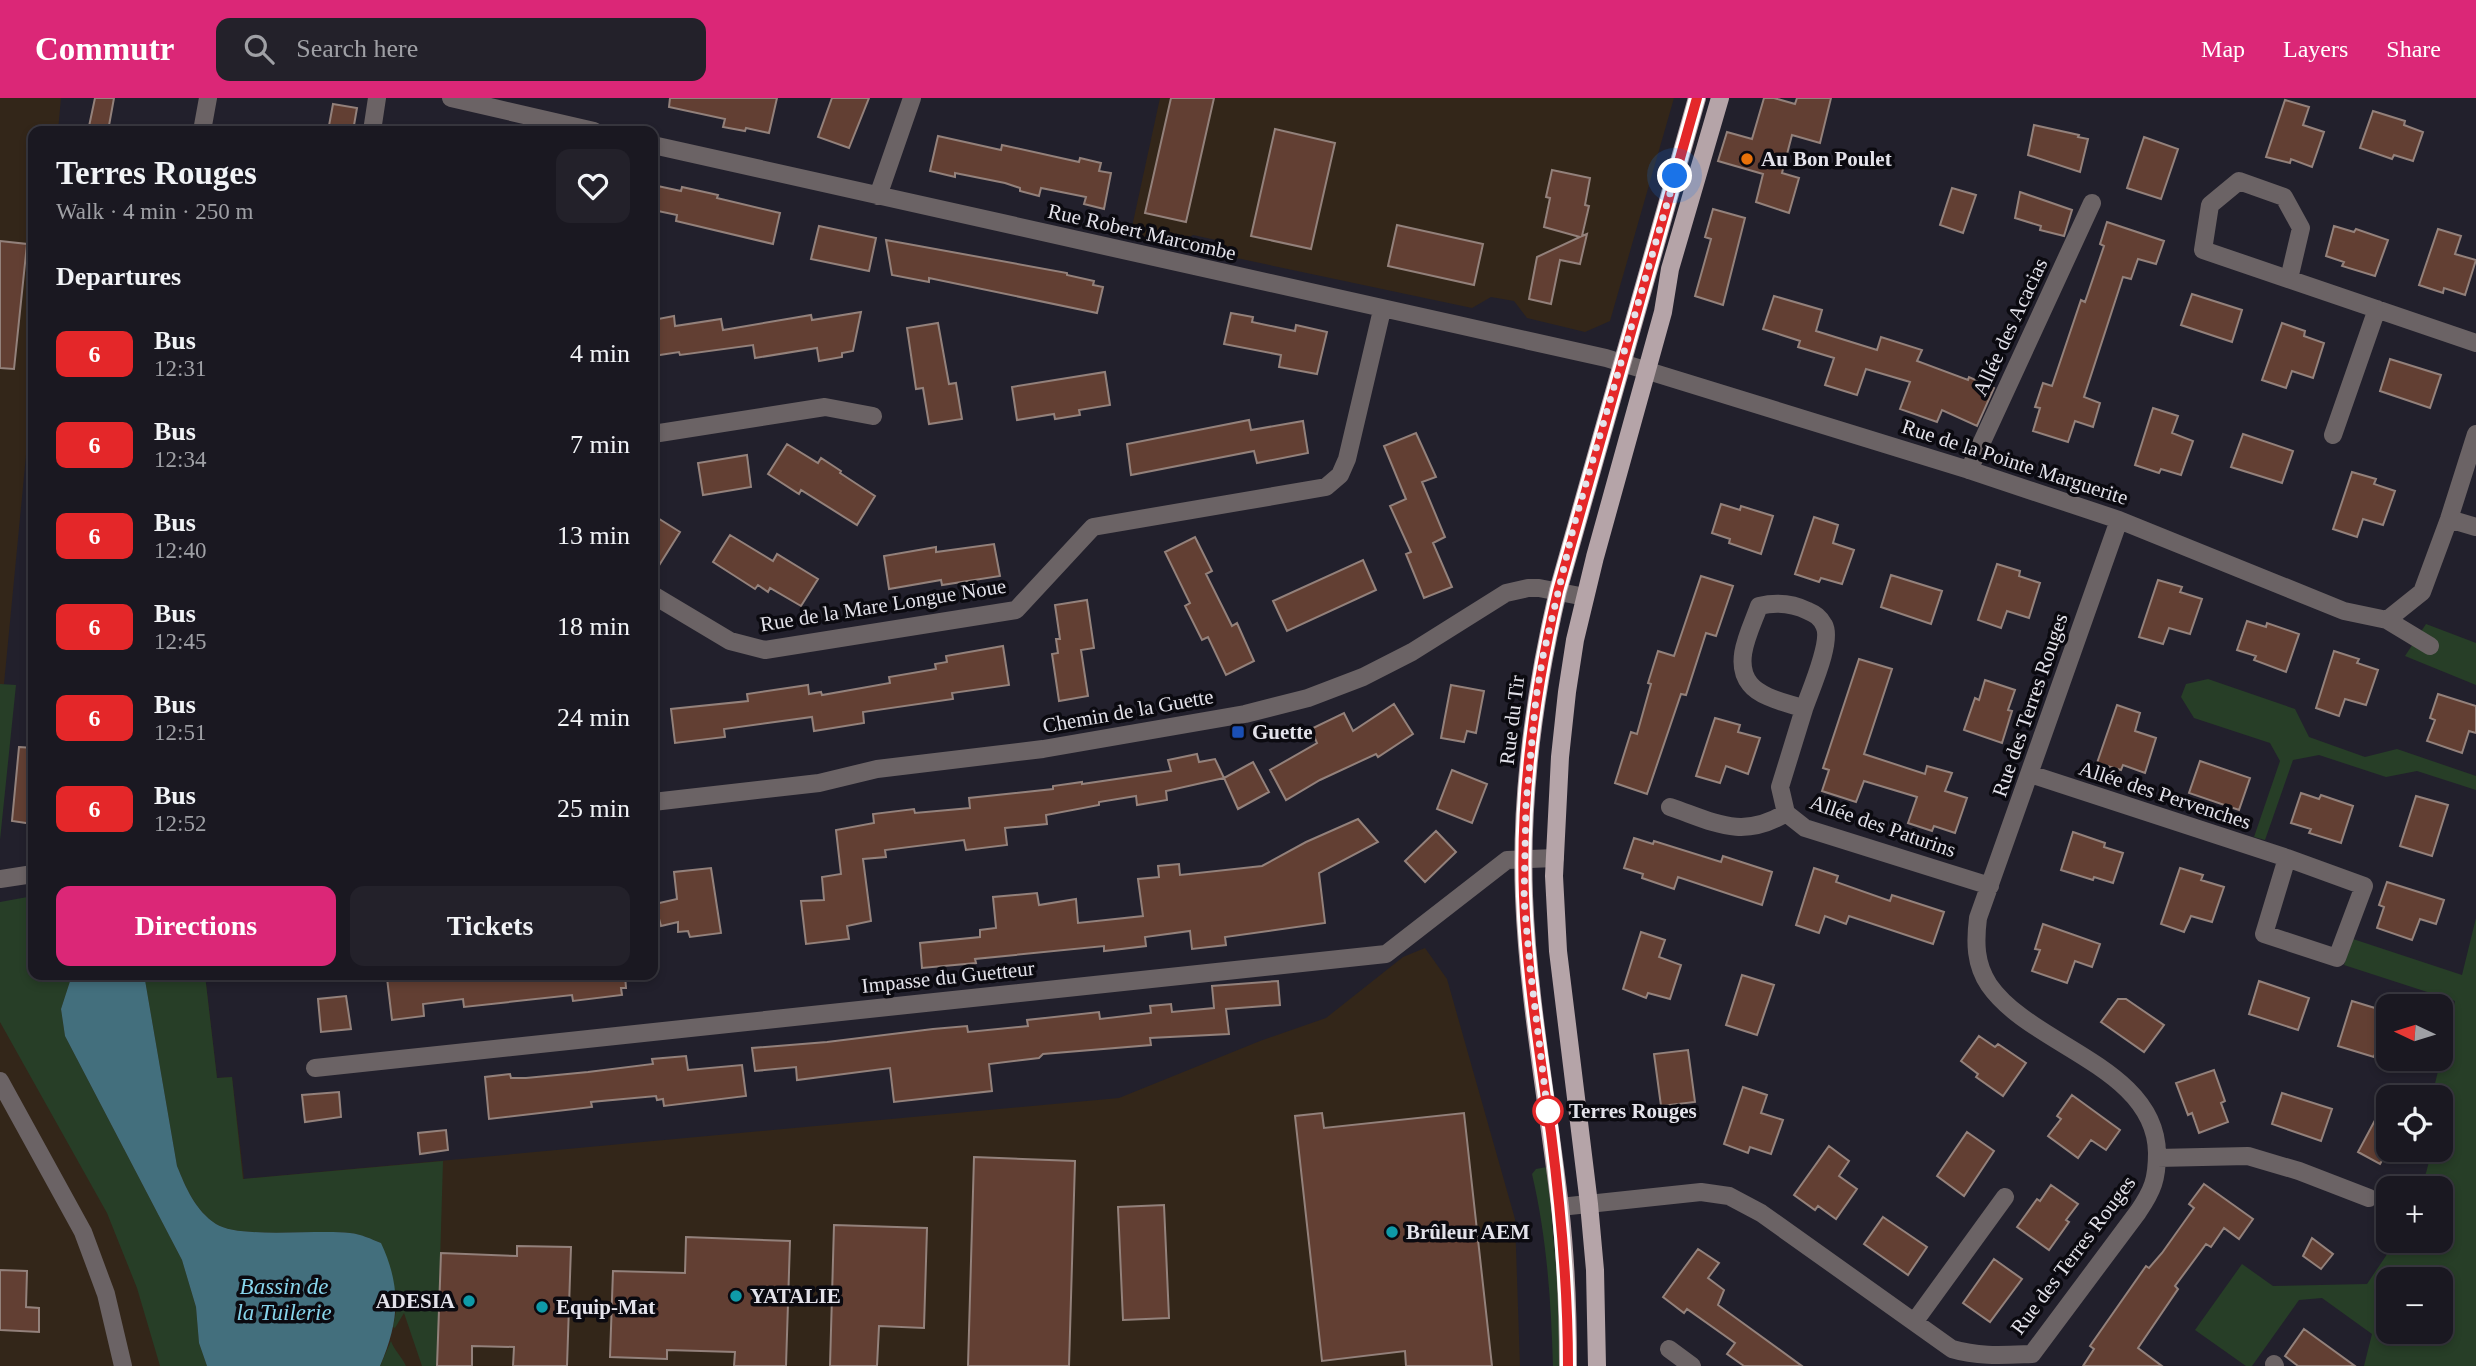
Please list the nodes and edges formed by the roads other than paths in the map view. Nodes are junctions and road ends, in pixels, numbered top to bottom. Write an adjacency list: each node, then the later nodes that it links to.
1 (208, 98): 7 (street)
2 (377, 98): 8 (street)
3 (451, 98): 9 (street)
4 (912, 98): 11 (street)
5 (1697, 98): 17 (main road, Rue du Tir)
6 (1720, 98): 18 (main road)
7 (203, 126)
8 (373, 126)
9 (572, 126)
10 (658, 146): 11 (street, Rue Robert Marcombe)
11 (878, 196): 15 (street, Rue Robert Marcombe)
12 (2092, 204): 23 (street, Allée des Acacias)
13 (2289, 279): 13 (street); 14 (street)
14 (2377, 309): 16 (street); 22 (street)
15 (1382, 310): 17 (street, Rue Robert Marcombe); 29 (street, Rue de la Mare Longue Noue)
16 (2476, 343)
17 (1622, 363): 18 (street, Rue de la Pointe Marguerite); 27 (main road, Rue du Tir)
18 (1646, 370): 23 (street, Rue de la Pointe Marguerite); 28 (main road)
19 (873, 416): 20 (street)
20 (658, 433)
21 (2476, 434): 24 (street)
22 (2333, 435)
23 (1969, 470): 25 (street, Rue de la Pointe Marguerite)
24 (2449, 519): 26 (street); 30 (street)
25 (2119, 520): 30 (street, Rue de la Pointe Marguerite); 33 (street, Rue des Terres Rouges)
26 (2476, 527)
27 (1558, 591): 28 (street, Chemin de la Guette); 34 (street, Chemin de la Guette); 38 (main road, Rue du Tir)
28 (1585, 597): 37 (main road)
29 (658, 598)
30 (2388, 620): 31 (street, Rue de la Pointe Marguerite)
31 (2430, 646)
32 (1804, 709): 32 (street, Allée des Paturins); 36 (street, Allée des Paturins)
33 (2030, 774): 39 (street, Allée des Pervenches); 42 (street, Rue des Terres Rouges)
34 (658, 801)
35 (1670, 807): 36 (street)
36 (1786, 813): 42 (street, Allée des Paturins)
37 (1555, 858): 38 (street, Impasse du Guetteur); 48 (main road)
38 (1524, 859): 43 (street, Impasse du Guetteur); 49 (main road, Rue du Tir)
39 (2287, 859): 39 (street, Allée des Pervenches)
40 (28, 875): 41 (street)
41 (0, 879)
42 (1990, 886): 45 (street, Rue des Terres Rouges)
43 (315, 1068)
44 (0, 1081): 53 (street)
45 (2157, 1158): 47 (street); 52 (street, Rue des Terres Rouges)
46 (2005, 1197): 50 (street)
47 (2369, 1198)
48 (1589, 1204): 49 (street, Rue des Terres Rouges); 50 (street, Rue des Terres Rouges); 55 (main road)
49 (1560, 1208): 54 (main road, Rue du Tir)
50 (1915, 1321): 52 (street, Rue des Terres Rouges)
51 (1669, 1349): 56 (street)
52 (2035, 1360)
53 (123, 1366)
54 (1568, 1366)
55 (1597, 1366)
56 (1692, 1366)

